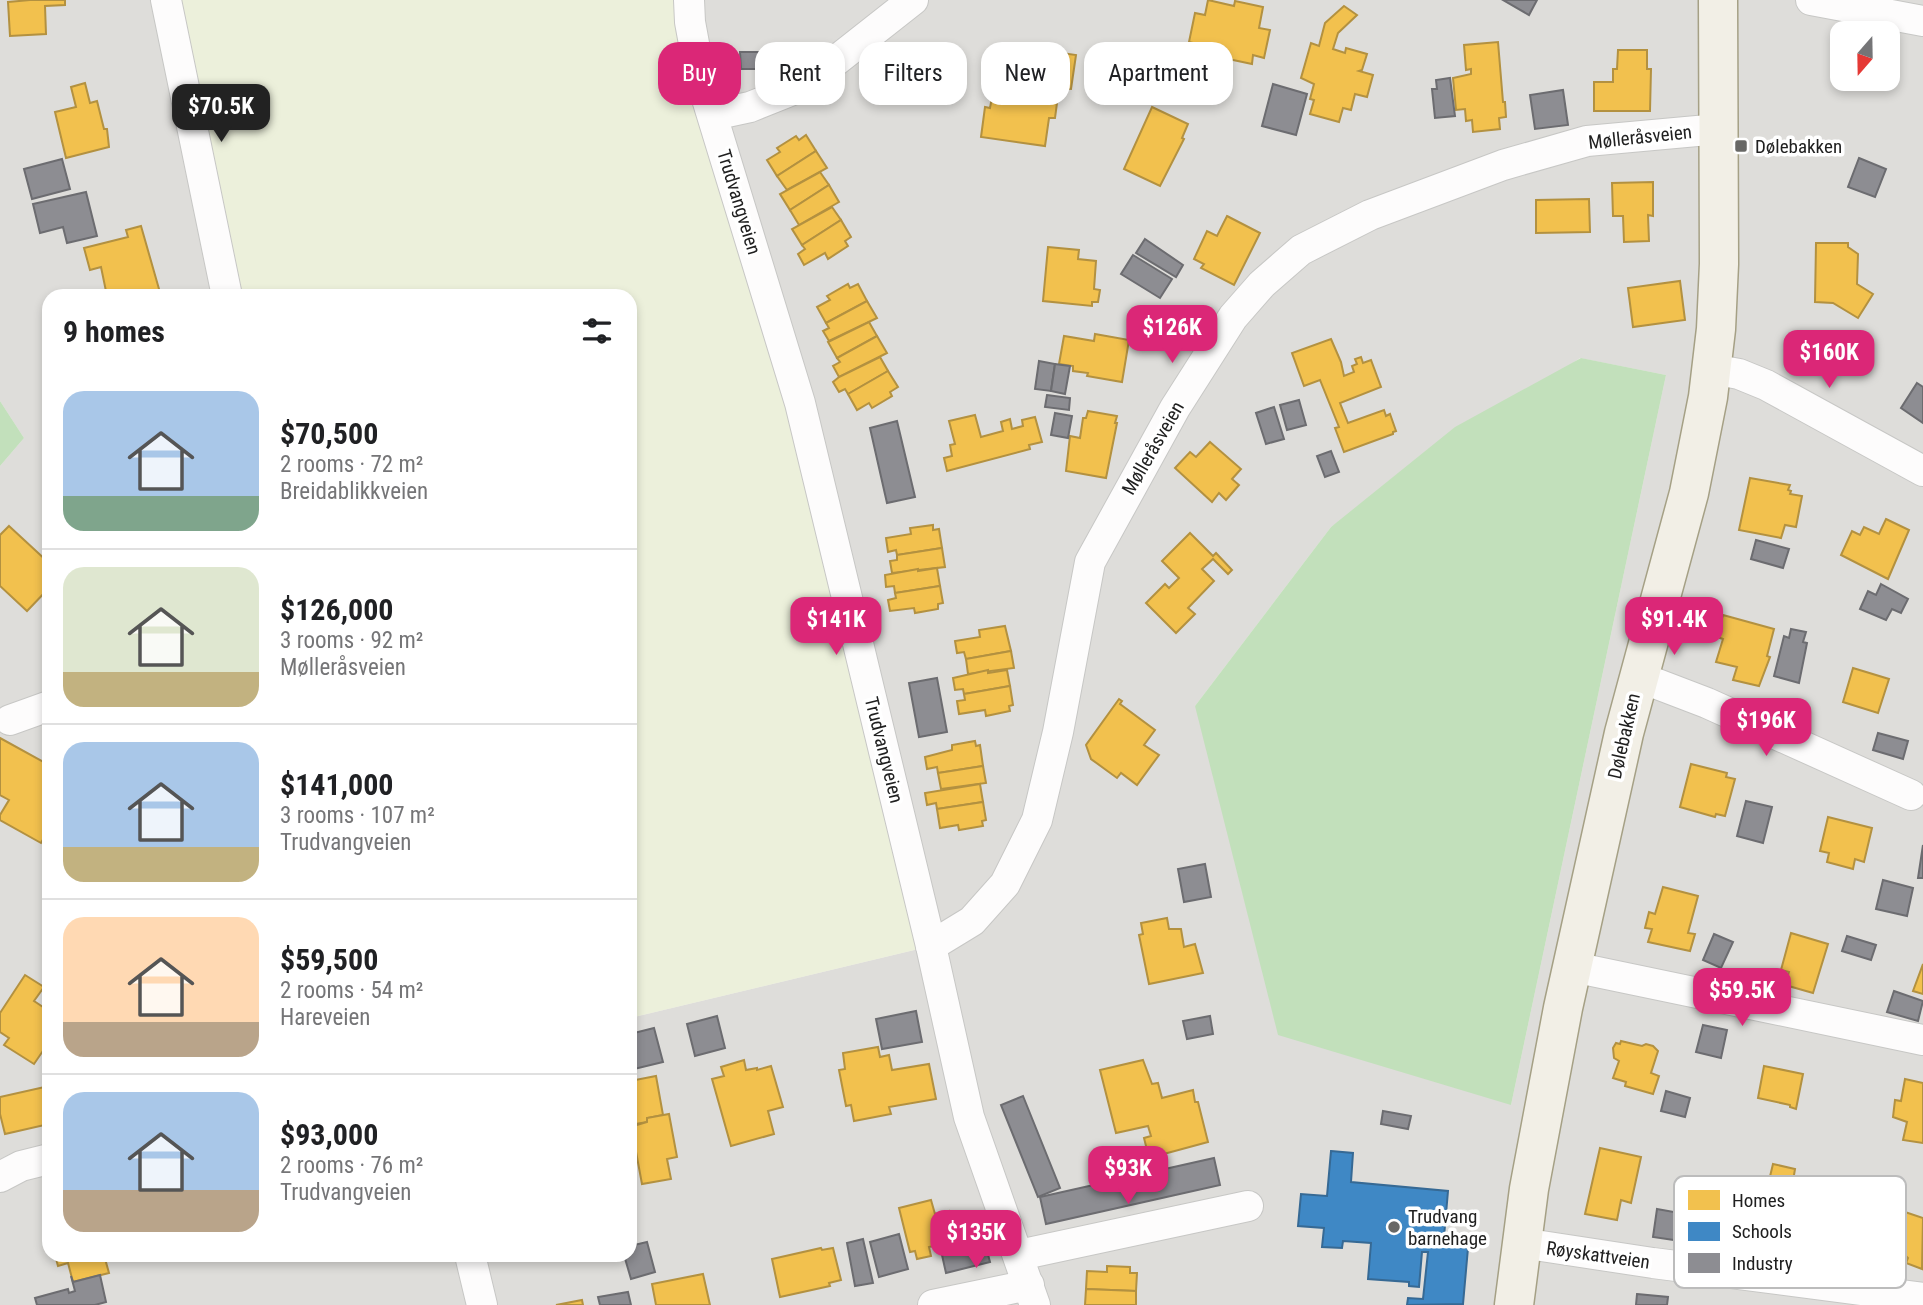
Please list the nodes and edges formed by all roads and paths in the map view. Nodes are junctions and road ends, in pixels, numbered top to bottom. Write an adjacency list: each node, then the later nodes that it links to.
1 (166, 0): 10 (street)
2 (689, 0): 8 (street, Trudvangveien)
3 (914, 0): 8 (street)
4 (1718, 0): 9 (main road, Dølebakken)
5 (1811, 0): 6 (street)
6 (1889, 7): 7 (street)
7 (1923, 21)
8 (713, 115): 17 (street, Trudvangveien)
9 (1719, 129): 11 (main road, Dølebakken); 17 (street, Mølleråsveien)
10 (226, 289)
11 (1712, 369): 12 (street); 13 (main road, Dølebakken)
12 (1923, 471)
13 (1639, 677): 16 (street); 18 (main road, Dølebakken)
14 (42, 709): 15 (street)
15 (10, 720)
16 (1910, 795)
17 (931, 946): 24 (street, Trudvangveien)
18 (1573, 967): 19 (street); 23 (main road, Dølebakken)
19 (1923, 1040)
20 (42, 1160): 21 (street)
21 (0, 1177)
22 (1248, 1206): 24 (street)
23 (1522, 1243): 26 (street, Røyskattveien); 32 (main road, Dølebakken)
24 (1018, 1255): 28 (street, Trudvangveien)
25 (472, 1262): 30 (street)
26 (1674, 1266)
27 (1846, 1288): 29 (street, Røyskattveien)
28 (1032, 1295): 31 (street)
29 (1923, 1298)
30 (482, 1305)
31 (933, 1305)
32 (1514, 1305)

